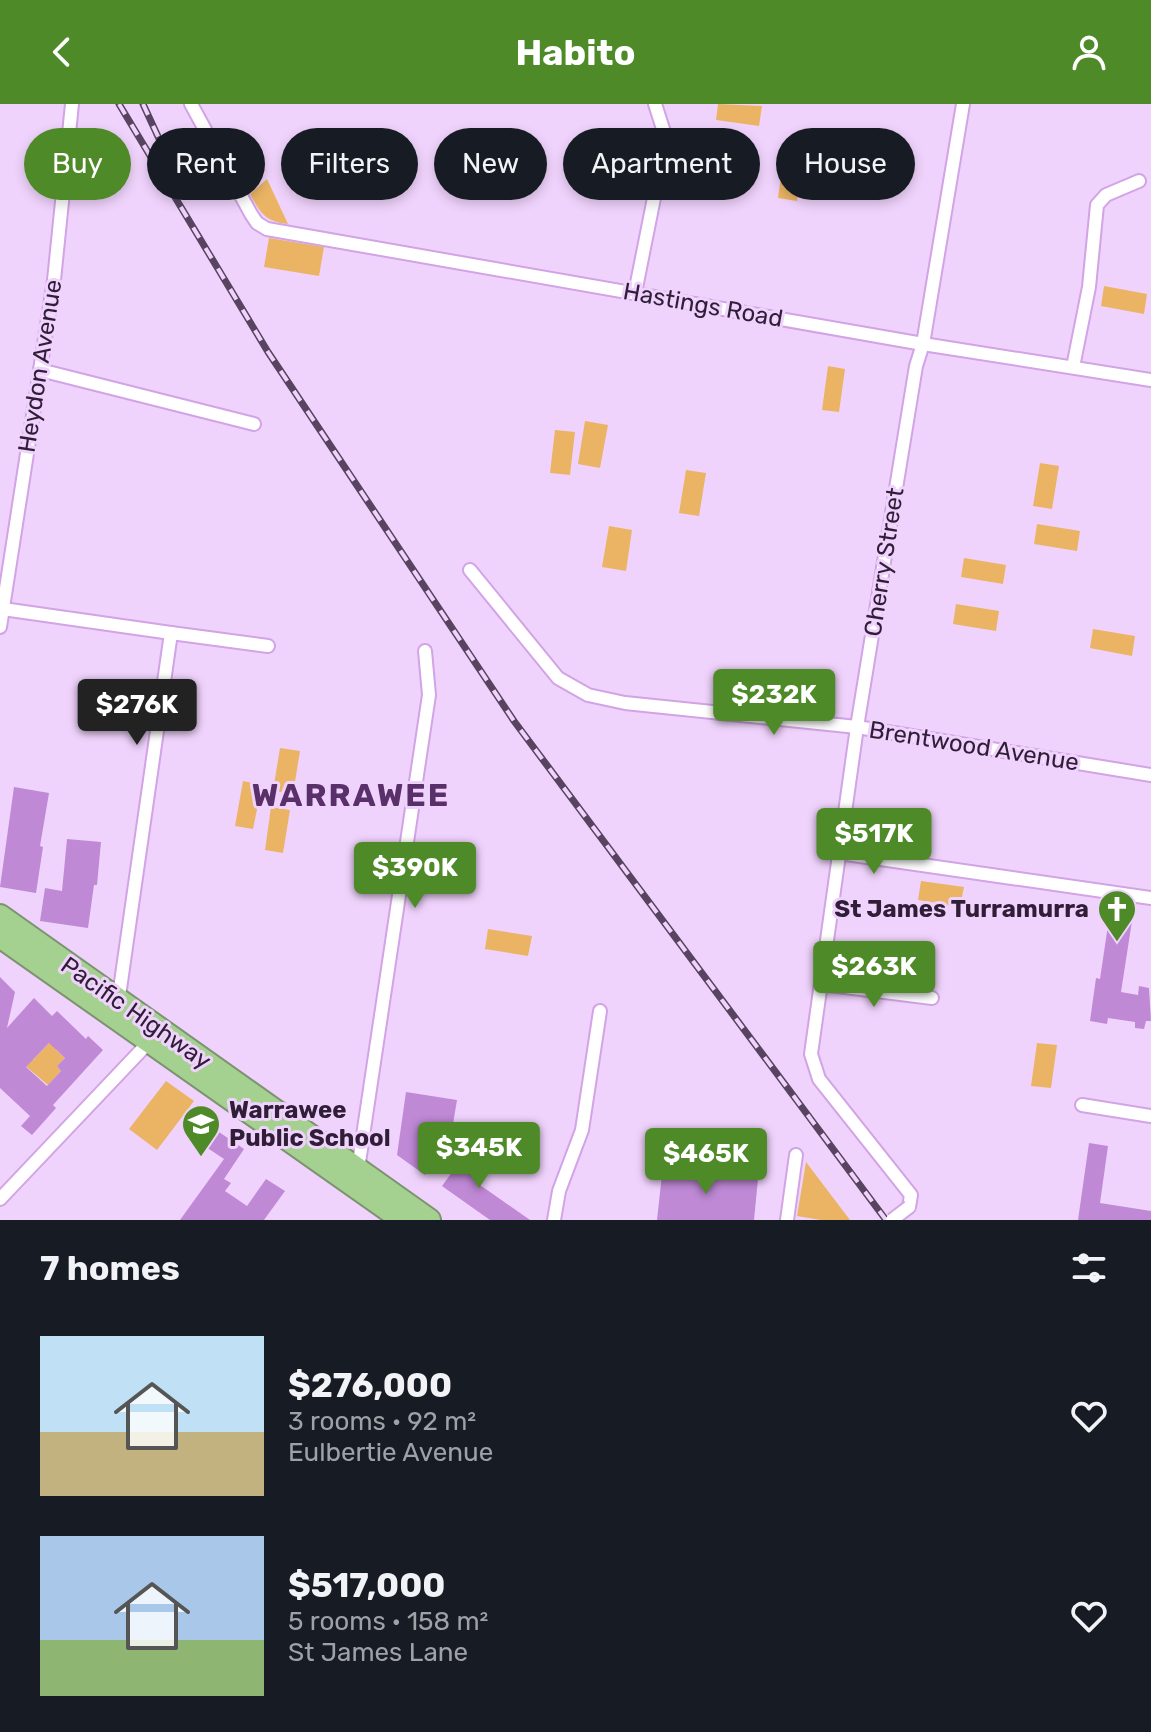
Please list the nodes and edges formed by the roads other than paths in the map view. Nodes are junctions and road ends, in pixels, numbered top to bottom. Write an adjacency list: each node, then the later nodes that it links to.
1 (72, 104): 9 (street, Heydon Avenue)
2 (191, 104): 6 (street, Hastings Road)
3 (655, 104): 6 (street)
4 (963, 104): 7 (street, Cherry Street)
5 (1139, 181): 8 (street)
6 (635, 293): 7 (street, Hastings Road)
7 (923, 344): 8 (street, Hastings Road); 18 (street, Cherry Street)
8 (1073, 367): 10 (street, Hastings Road)
9 (40, 370): 11 (street); 13 (street, Heydon Avenue)
10 (1151, 380)
11 (254, 424)
12 (470, 570): 18 (street, Brentwood Avenue)
13 (3, 609): 14 (street, Heydon Avenue); 15 (street)
14 (0, 627)
15 (171, 633): 16 (street); 26 (street)
16 (268, 646)
17 (425, 651): 32 (street)
18 (857, 727): 19 (street, Brentwood Avenue); 20 (street, Cherry Street)
19 (1151, 775)
20 (839, 853): 21 (street); 24 (street, Cherry Street)
21 (1151, 898)
22 (0, 916): 26 (highway, Pacific Highway)
23 (0, 936): 26 (highway, Pacific Highway)
24 (821, 984): 25 (street); 38 (street, Cherry Street, bridge)
25 (932, 998)
26 (115, 1008): 28 (highway, Pacific Highway); 32 (highway, Pacific Highway)
27 (600, 1011): 36 (street)
28 (149, 1042): 33 (street); 34 (highway, Pacific Highway)
29 (1082, 1105): 30 (street)
30 (1151, 1116)
31 (796, 1155): 37 (street)
32 (358, 1169): 35 (highway, Pacific Highway)
33 (0, 1199)
34 (403, 1220)
35 (429, 1220)
36 (554, 1220)
37 (787, 1220)
38 (892, 1220)

